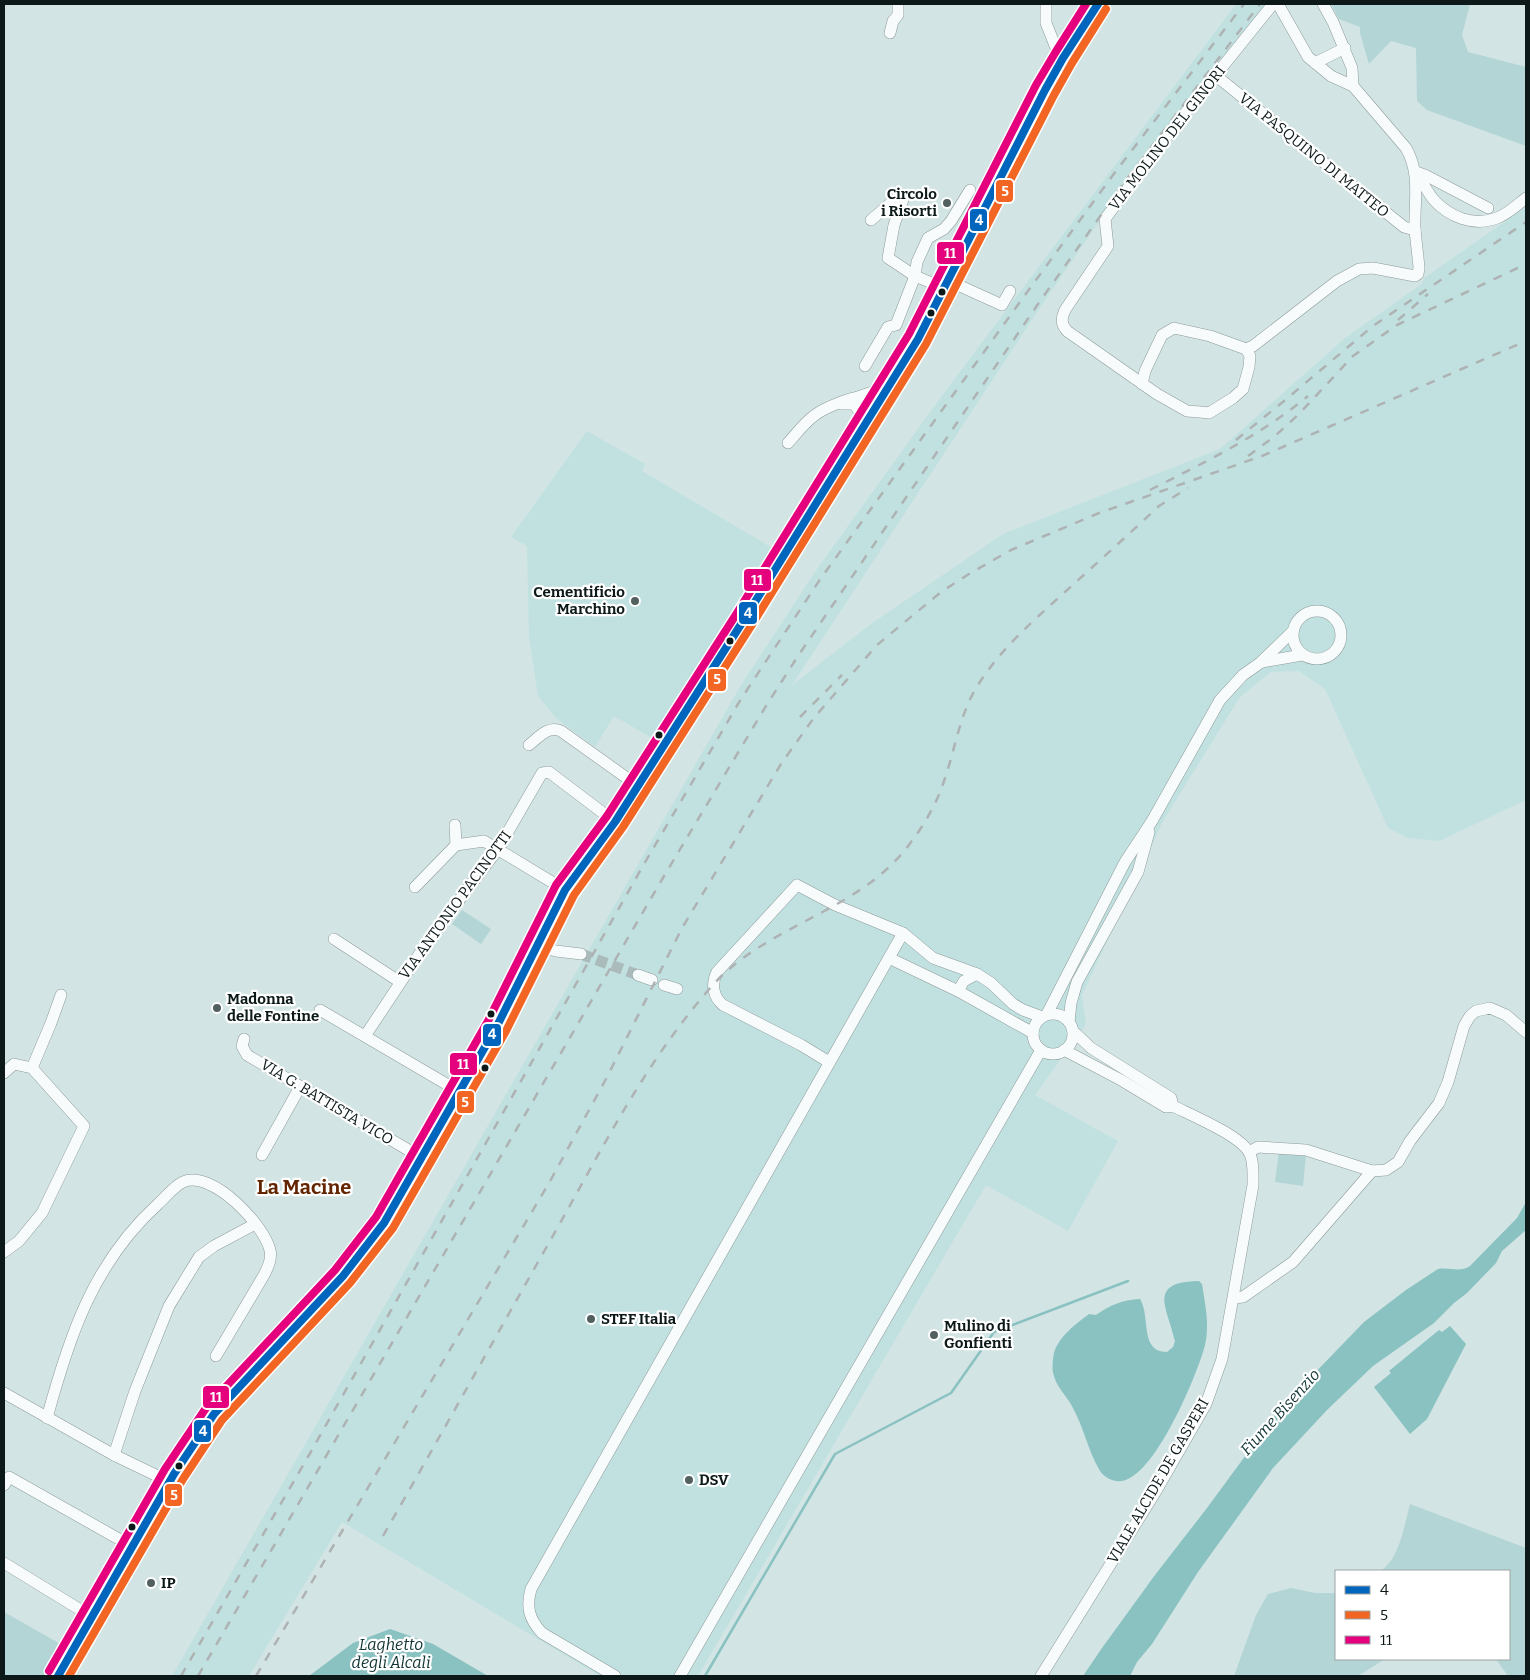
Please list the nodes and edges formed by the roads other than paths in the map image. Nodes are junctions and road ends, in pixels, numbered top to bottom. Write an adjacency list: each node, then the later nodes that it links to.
1 (896, 4): 7 (street)
2 (1046, 4): 9 (street)
3 (1098, 4): 9 (main road)
4 (1273, 4): 11 (street, VIA MOLINO DEL GINORI)
5 (1278, 4): 10 (street)
6 (1323, 4): 8 (street)
7 (890, 33)
8 (1345, 48): 10 (street); 12 (street)
9 (1063, 58): 22 (main road)
10 (1314, 63): 12 (street)
11 (1215, 75): 20 (street, VIA PASQUINO DI MATTEO); 26 (street, VIA MOLINO DEL GINORI)
12 (1353, 86): 13 (street)
13 (1416, 172): 16 (street); 17 (street); 18 (street)
14 (970, 190): 21 (street)
15 (1526, 198): 16 (street)
16 (1433, 199): 17 (street)
17 (1415, 203): 20 (street)
18 (1488, 208)
19 (872, 220): 21 (street)
20 (1415, 230): 24 (street)
21 (915, 276): 22 (street); 25 (street)
22 (947, 284): 23 (street); 27 (main road)
23 (1010, 291)
24 (1246, 349): 26 (street); 26 (street, VIA MOLINO DEL GINORI)
25 (865, 366)
26 (1142, 384)
27 (890, 386): 28 (street); 29 (main road)
28 (856, 401): 29 (street); 30 (street); 31 (street)
29 (878, 407): 30 (main road)
30 (858, 436): 36 (main road)
31 (788, 443)
32 (1293, 631): 33 (street); 33 (street); 34 (street)
33 (1302, 655): 34 (street)
34 (1260, 662): 37 (street)
35 (529, 746): 36 (street)
36 (638, 786): 38 (main road)
37 (1152, 821): 58 (street); 59 (street)
38 (615, 822): 41 (street, VIA ANTONIO PACINOTTI); 43 (main road)
39 (455, 825): 40 (street)
40 (456, 846): 41 (street); 42 (street)
41 (498, 849): 43 (street); 52 (street, VIA ANTONIO PACINOTTI)
42 (415, 887)
43 (565, 890): 46 (main road)
44 (903, 933): 48 (street); 49 (street); 66 (street)
45 (334, 939): 52 (street)
46 (537, 946): 47 (street); 70 (main road)
47 (581, 954)
48 (889, 958): 55 (street); 66 (street)
49 (976, 974): 55 (street); 58 (street)
50 (638, 975): 51 (street)
51 (652, 980)
52 (400, 982): 62 (street, VIA ANTONIO PACINOTTI)
53 (664, 985): 54 (street)
54 (677, 989)
55 (958, 991): 61 (street)
56 (61, 995): 67 (street)
57 (320, 1010): 62 (street)
58 (1044, 1015): 59 (street); 61 (street)
59 (1071, 1027): 65 (street); 71 (street)
60 (1526, 1032): 75 (street)
61 (1033, 1033): 64 (street)
62 (365, 1036): 70 (street)
63 (244, 1039): 69 (street, VIA G. BATTISTA VICO)
64 (1041, 1050): 65 (street); 90 (street)
65 (1064, 1050): 71 (street)
66 (828, 1062): 89 (street)
67 (32, 1068): 68 (street); 77 (street)
68 (4, 1073)
69 (300, 1087): 73 (street); 74 (street, VIA G. BATTISTA VICO)
70 (460, 1092): 74 (main road)
71 (1173, 1106): 72 (street)
72 (1249, 1152): 75 (street); 78 (street, VIALE ALCIDE DE GASPERI)
73 (262, 1156)
74 (422, 1158): 84 (main road)
75 (1372, 1171): 78 (street)
76 (255, 1224): 79 (street); 81 (street); 82 (street)
77 (4, 1252)
78 (1234, 1298): 91 (street, VIALE ALCIDE DE GASPERI)
79 (216, 1356)
80 (4, 1392): 81 (street)
81 (47, 1418): 82 (street)
82 (114, 1455): 84 (street)
83 (6, 1481): 85 (street)
84 (170, 1482): 85 (main road)
85 (133, 1547): 87 (main road)
86 (4, 1563): 87 (street)
87 (92, 1617): 88 (main road)
88 (58, 1676)
89 (615, 1676)
90 (680, 1676)
91 (1041, 1676)

